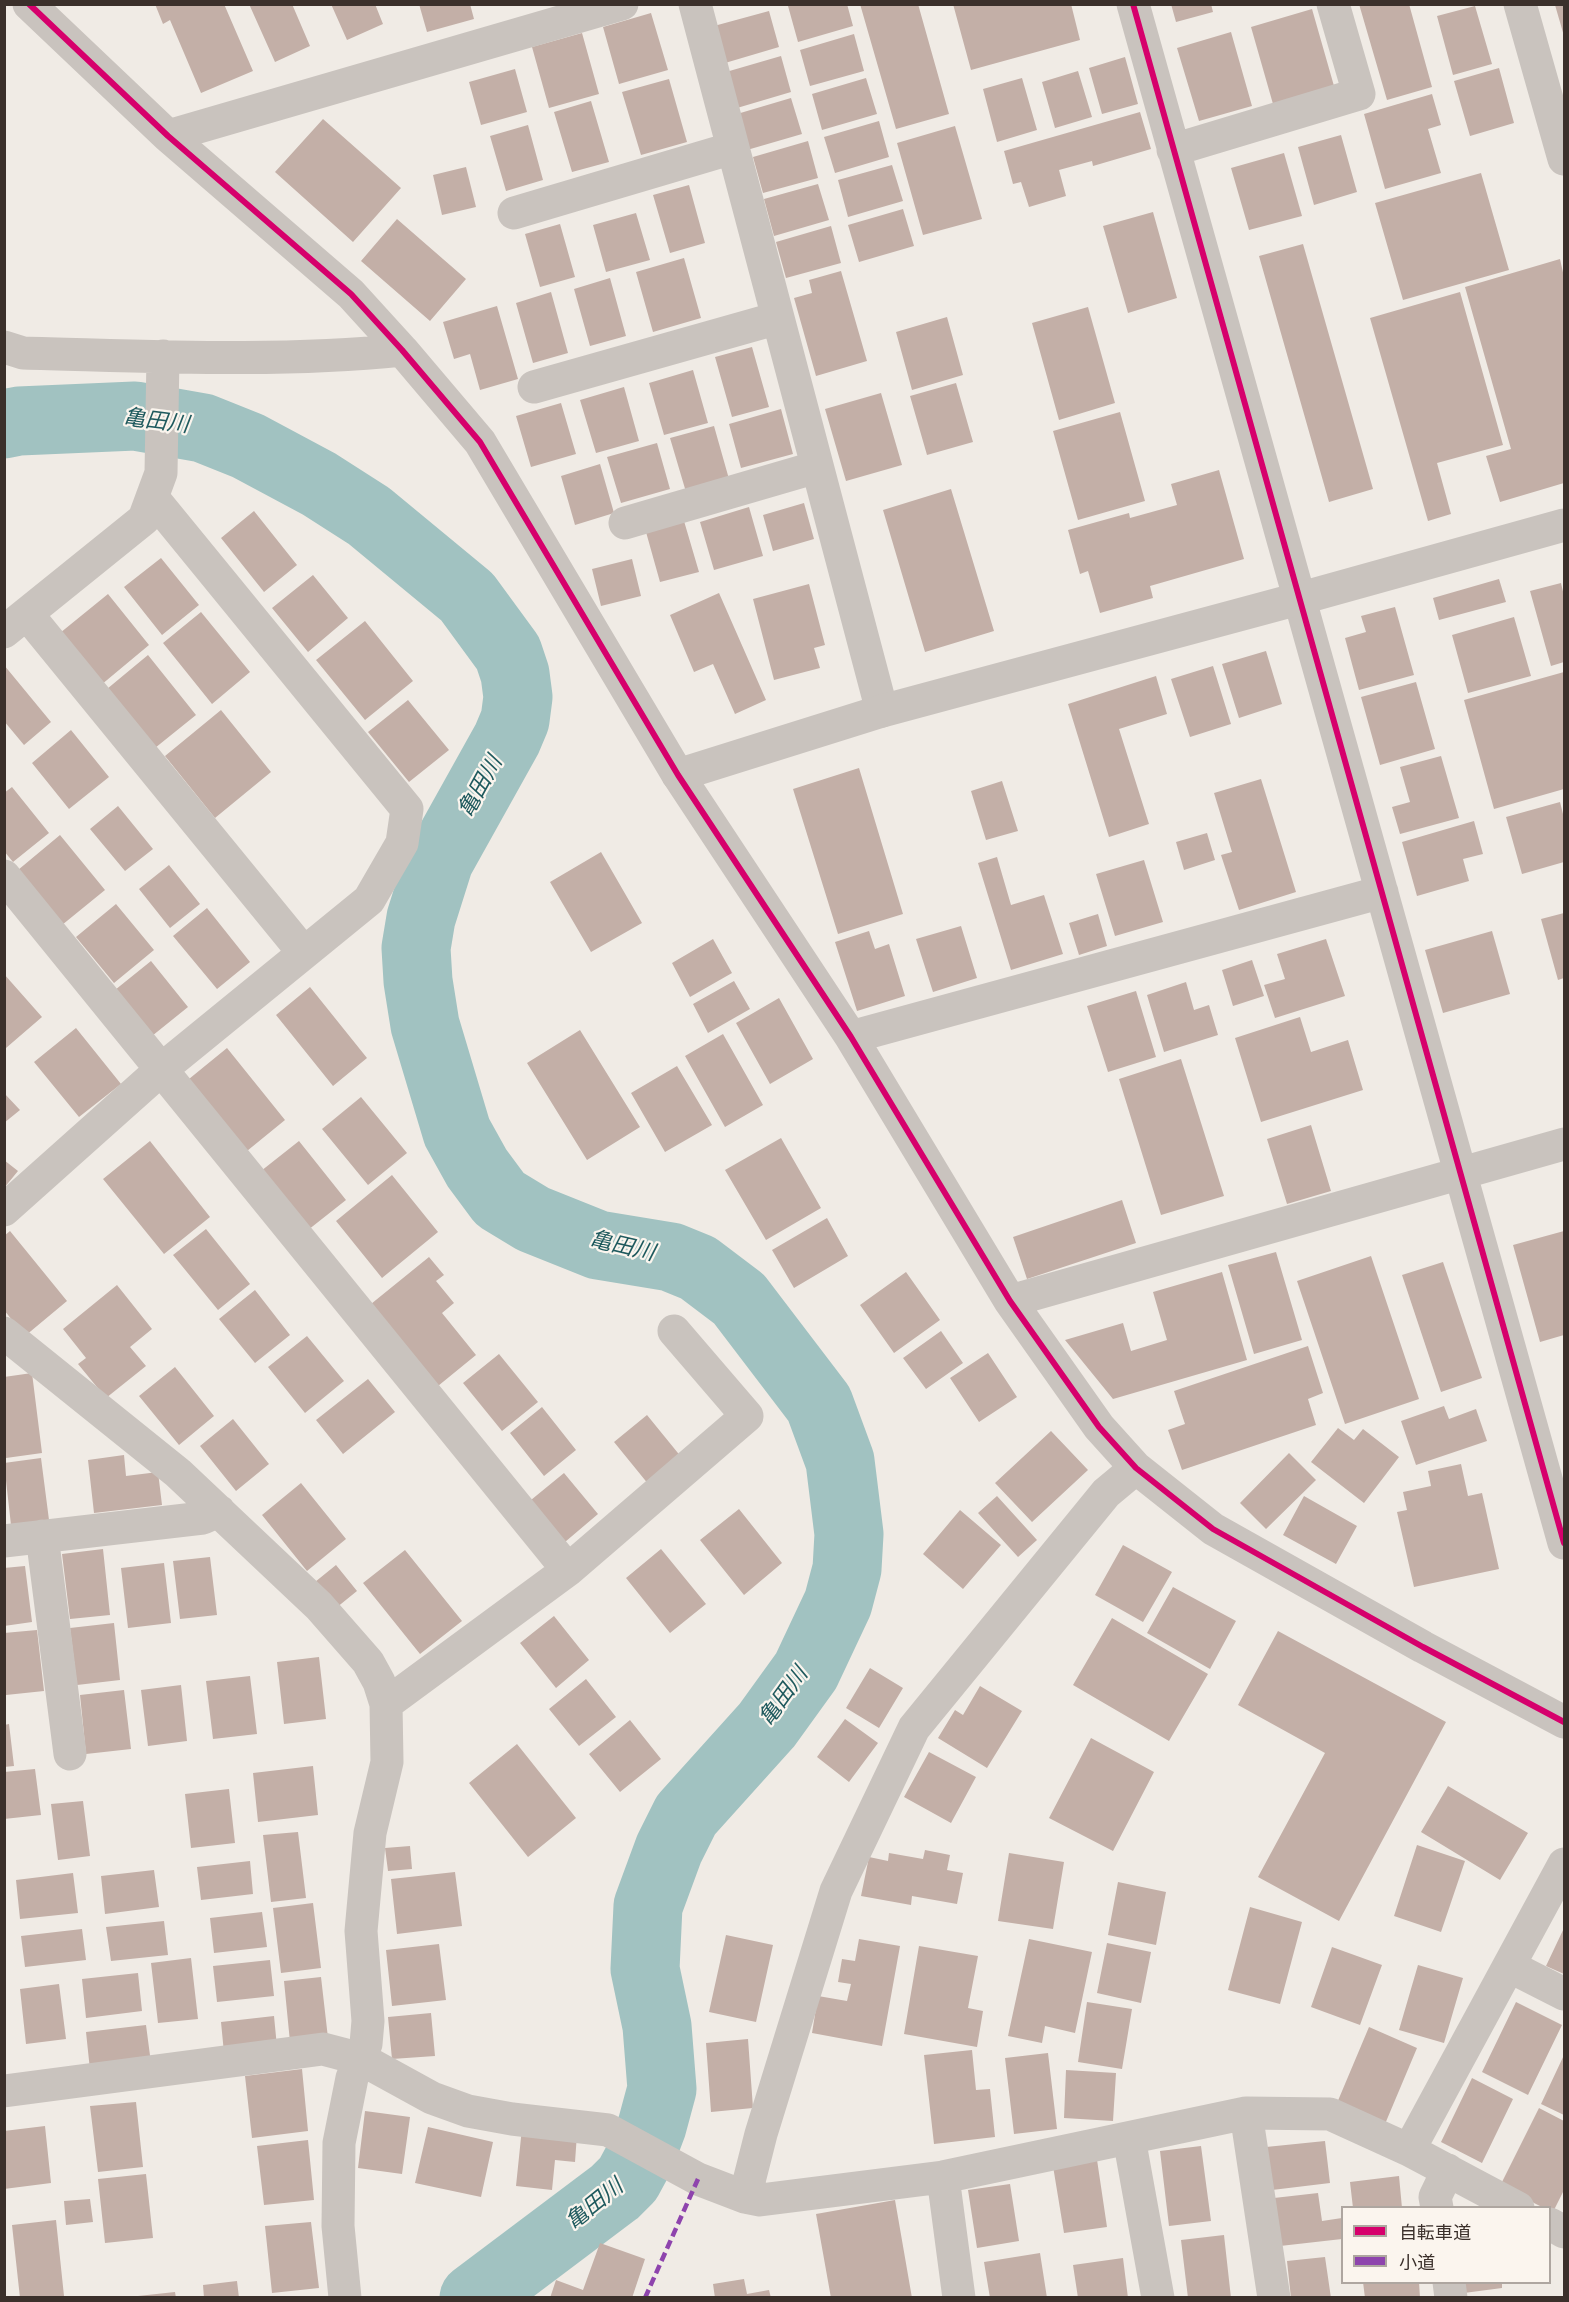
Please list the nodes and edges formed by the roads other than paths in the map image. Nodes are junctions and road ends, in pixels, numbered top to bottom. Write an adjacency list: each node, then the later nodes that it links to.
1 (29, 4): 7 (street)
2 (622, 4): 7 (street)
3 (695, 4): 8 (street)
4 (1133, 4): 9 (street)
5 (1333, 4): 9 (street)
6 (1520, 4): 10 (street)
7 (168, 136): 14 (street)
8 (733, 148): 11 (street); 12 (street)
9 (1173, 150): 21 (street)
10 (1564, 159)
11 (514, 213)
12 (778, 318): 16 (street); 17 (street)
13 (4, 347): 15 (street)
14 (402, 350): 15 (street); 24 (street)
15 (163, 356): 18 (street)
16 (534, 387)
17 (817, 468): 19 (street); 23 (street)
18 (157, 485): 22 (street); 27 (street)
19 (625, 523)
20 (1564, 525): 21 (street)
21 (1298, 600): 23 (street); 26 (street)
22 (16, 623): 27 (street)
23 (882, 711): 24 (street)
24 (678, 775): 28 (street)
25 (4, 876): 29 (street)
26 (1382, 892): 28 (street); 31 (street)
27 (304, 952): 29 (street)
28 (851, 1037): 33 (street)
29 (163, 1068): 32 (street); 41 (street)
30 (1564, 1144): 31 (street)
31 (1463, 1173): 33 (street); 40 (street)
32 (4, 1210)
33 (1010, 1301): 36 (street)
34 (674, 1331): 41 (street)
35 (4, 1333): 37 (street)
36 (1136, 1468): 43 (street); 55 (street)
37 (219, 1511): 38 (street); 42 (street)
38 (42, 1536): 39 (street); 44 (street)
39 (4, 1541)
40 (1564, 1543)
41 (568, 1570): 42 (street)
42 (386, 1704): 48 (street)
43 (1564, 1722)
44 (70, 1754)
45 (1564, 1864): 46 (street)
46 (1509, 1966): 47 (street); 52 (street)
47 (1564, 1994)
48 (361, 2059): 49 (street); 55 (street); 58 (street)
49 (4, 2091)
50 (1246, 2113): 51 (street); 52 (street); 61 (street)
51 (1128, 2138): 54 (street); 60 (street)
52 (1409, 2150): 53 (street)
53 (1448, 2170): 56 (street); 57 (street)
54 (943, 2177): 55 (street); 59 (street)
55 (745, 2197)
56 (1437, 2206)
57 (1514, 2206)
58 (345, 2298)
59 (960, 2298)
60 (1158, 2298)
61 (1274, 2298)

